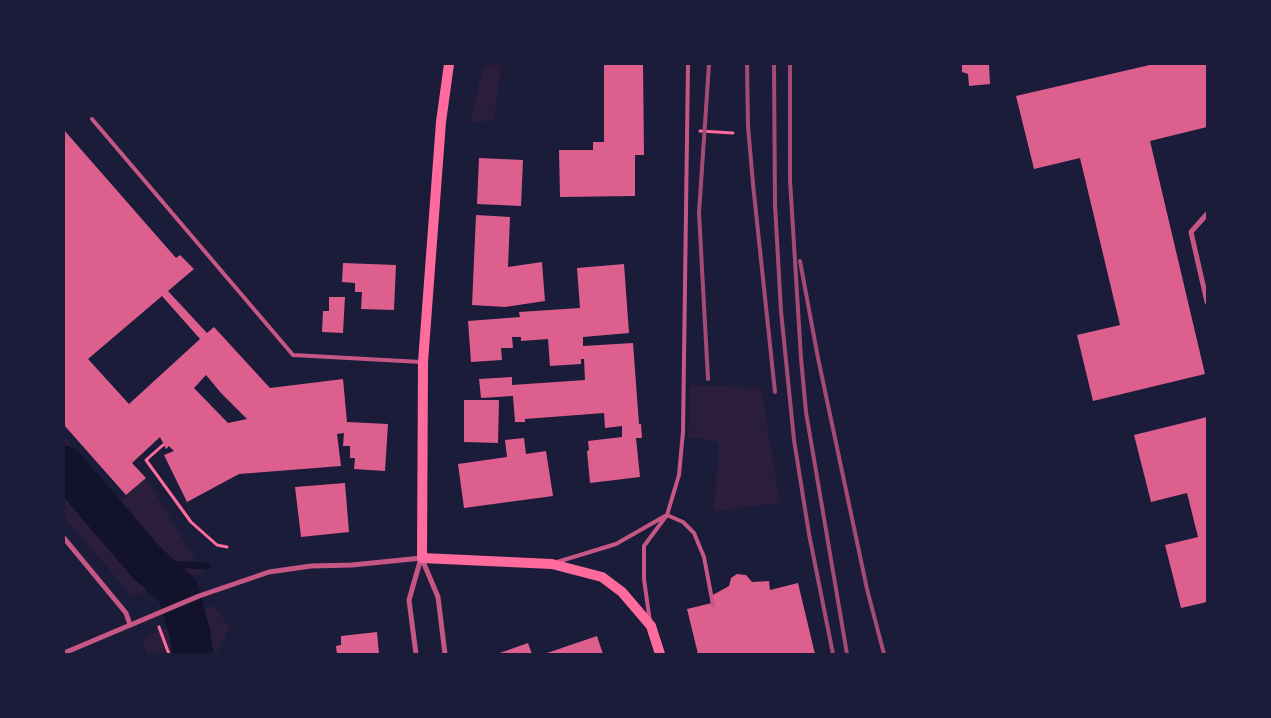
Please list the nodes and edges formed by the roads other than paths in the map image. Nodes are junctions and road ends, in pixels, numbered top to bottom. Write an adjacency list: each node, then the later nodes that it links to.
1 (449, 64): 6 (main road)
2 (688, 64): 7 (lane)
3 (92, 119): 6 (lane)
4 (1207, 214): 5 (street)
5 (1207, 302)
6 (423, 362): 9 (main road)
7 (667, 515): 10 (lane); 11 (lane); 13 (lane)
8 (64, 538): 12 (street)
9 (422, 558): 10 (main road); 12 (street); 15 (street); 16 (street)
10 (552, 564): 13 (main road)
11 (713, 605)
12 (130, 625): 14 (street)
13 (651, 626): 17 (main road)
14 (64, 653)
15 (416, 654)
16 (446, 654)
17 (660, 654)

